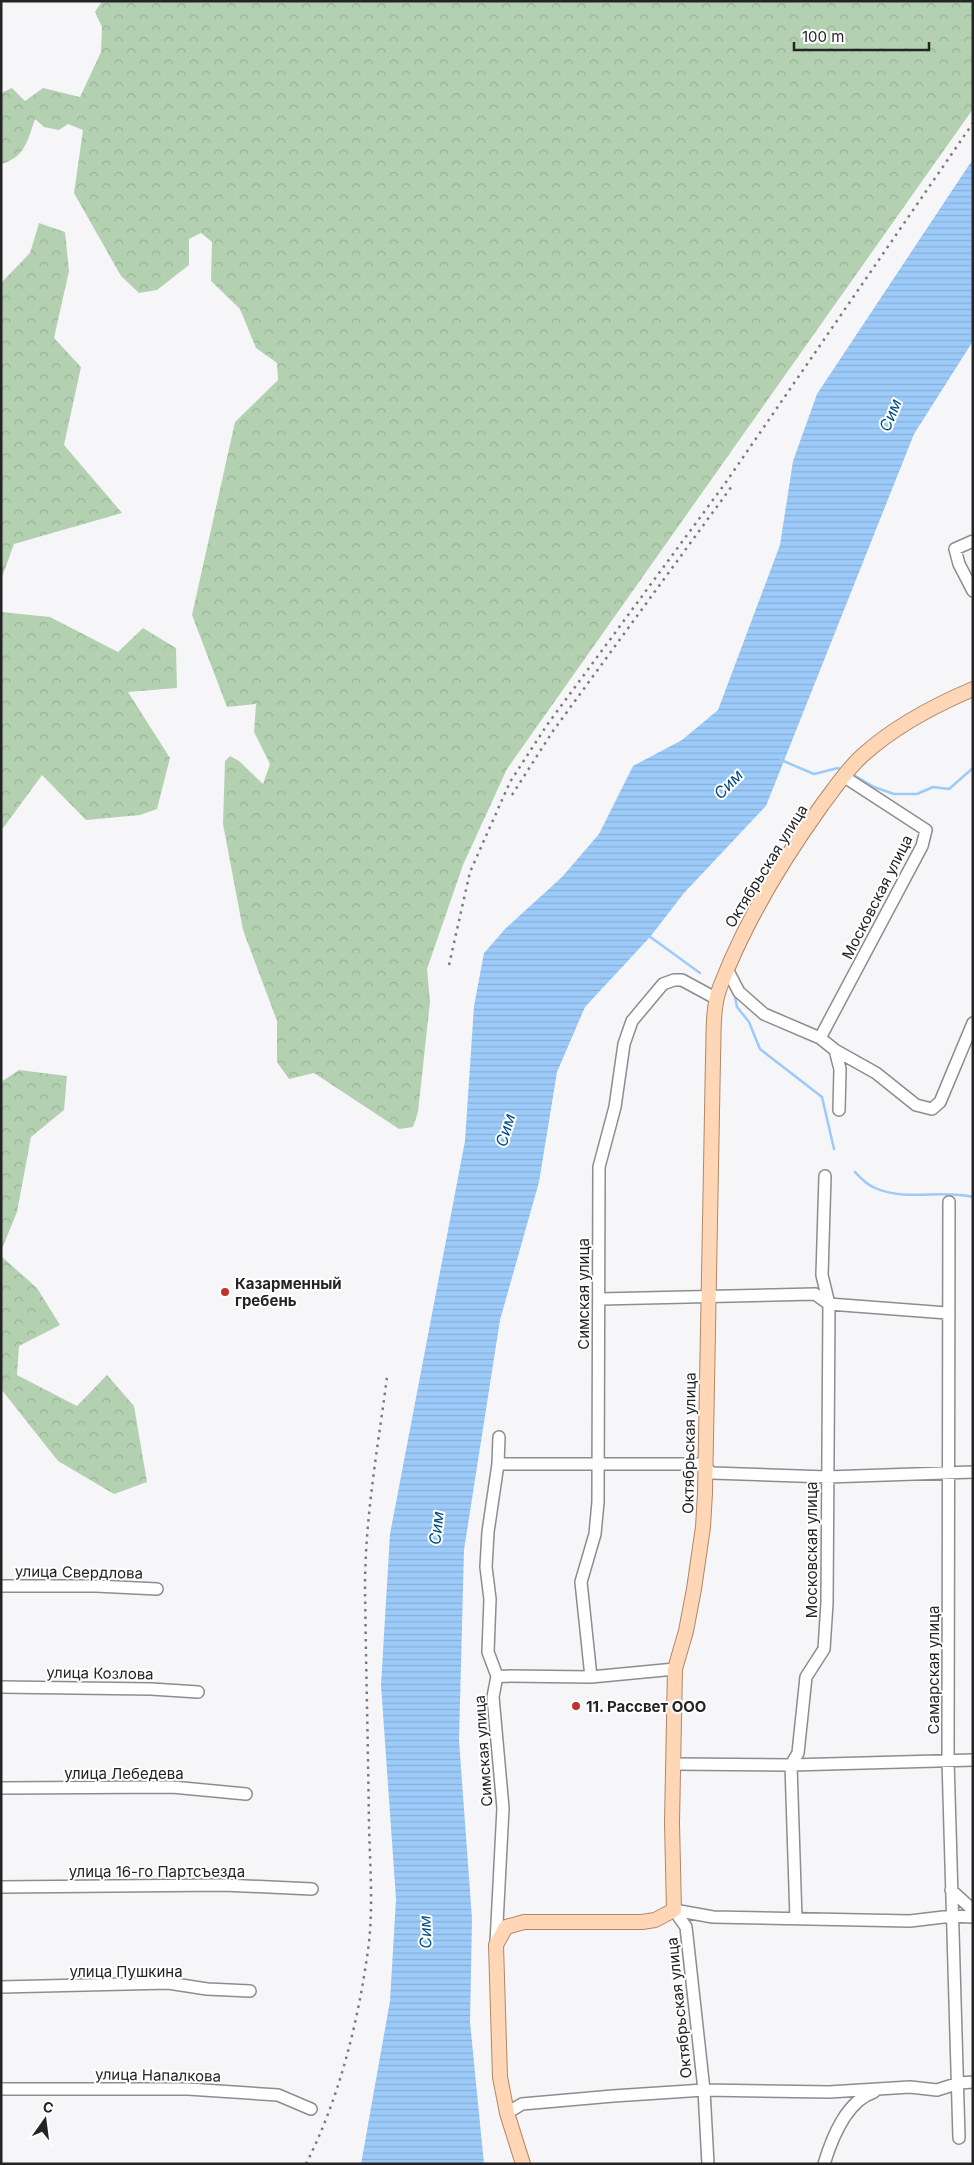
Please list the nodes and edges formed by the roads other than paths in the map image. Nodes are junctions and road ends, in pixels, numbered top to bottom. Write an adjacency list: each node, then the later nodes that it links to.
1 (973, 541): 2 (street)
2 (973, 591)
3 (973, 690): 4 (main road, Октябрьская улица)
4 (843, 776): 5 (main road, Октябрьская улица); 8 (street, Московская улица)
5 (728, 970): 6 (main road, Октябрьская улица); 8 (street)
6 (717, 1000): 13 (main road, Октябрьская улица); 14 (street, Симская улица)
7 (973, 1023): 9 (street)
8 (820, 1038): 9 (street)
9 (835, 1050): 10 (street)
10 (839, 1110)
11 (825, 1176): 15 (street, Московская улица)
12 (949, 1202): 16 (street, Самарская улица)
13 (708, 1298): 14 (street); 15 (street); 20 (main road, Октябрьская улица)
14 (600, 1299): 19 (street, Симская улица)
15 (829, 1304): 16 (street); 23 (street, Московская улица)
16 (947, 1313): 21 (street, Самарская улица)
17 (499, 1437): 18 (street, Симская улица)
18 (498, 1464): 19 (street); 27 (street, Симская улица)
19 (597, 1464): 20 (street); 28 (street, Симская улица)
20 (706, 1468): 23 (street); 26 (main road, Октябрьская улица)
21 (948, 1472): 22 (street); 23 (street); 31 (street, Самарская улица)
22 (973, 1472)
23 (827, 1477): 34 (street, Московская улица)
24 (1, 1586): 25 (street, улица Свердлова)
25 (157, 1588)
26 (675, 1669): 28 (street); 33 (main road, Октябрьская улица)
27 (497, 1676): 28 (street); 45 (street, Симская улица)
28 (591, 1677)
29 (1, 1687): 30 (street, улица Козлова)
30 (198, 1692)
31 (948, 1760): 32 (street); 34 (street); 39 (street, Самарская улица)
32 (973, 1760)
33 (673, 1764): 34 (street); 40 (main road, Октябрьская улица)
34 (791, 1765): 44 (street, Московская улица)
35 (1, 1788): 36 (street, улица Лебедева)
36 (246, 1794)
37 (1, 1887): 38 (street, улица 16-го Партсъезда)
38 (312, 1889)
39 (951, 1890): 41 (street); 42 (street, Самарская улица)
40 (674, 1910): 44 (street); 45 (main road); 51 (street, Октябрьская улица)
41 (973, 1910)
42 (952, 1916): 43 (street); 44 (street); 49 (street, Самарская улица)
43 (973, 1917)
44 (796, 1919)
45 (496, 1945): 54 (main road, Симская улица)
46 (1, 1986): 47 (street, улица Пушкина)
47 (250, 1991)
48 (973, 2082): 49 (street)
49 (959, 2083): 52 (street); 55 (street, Самарская улица)
50 (1, 2089): 53 (street, улица Напалкова)
51 (704, 2090): 52 (street); 54 (street); 57 (street, Октябрьская улица)
52 (881, 2090): 58 (street)
53 (311, 2109)
54 (507, 2113): 56 (main road, Симская улица)
55 (959, 2138)
56 (523, 2164)
57 (708, 2164)
58 (824, 2164)

